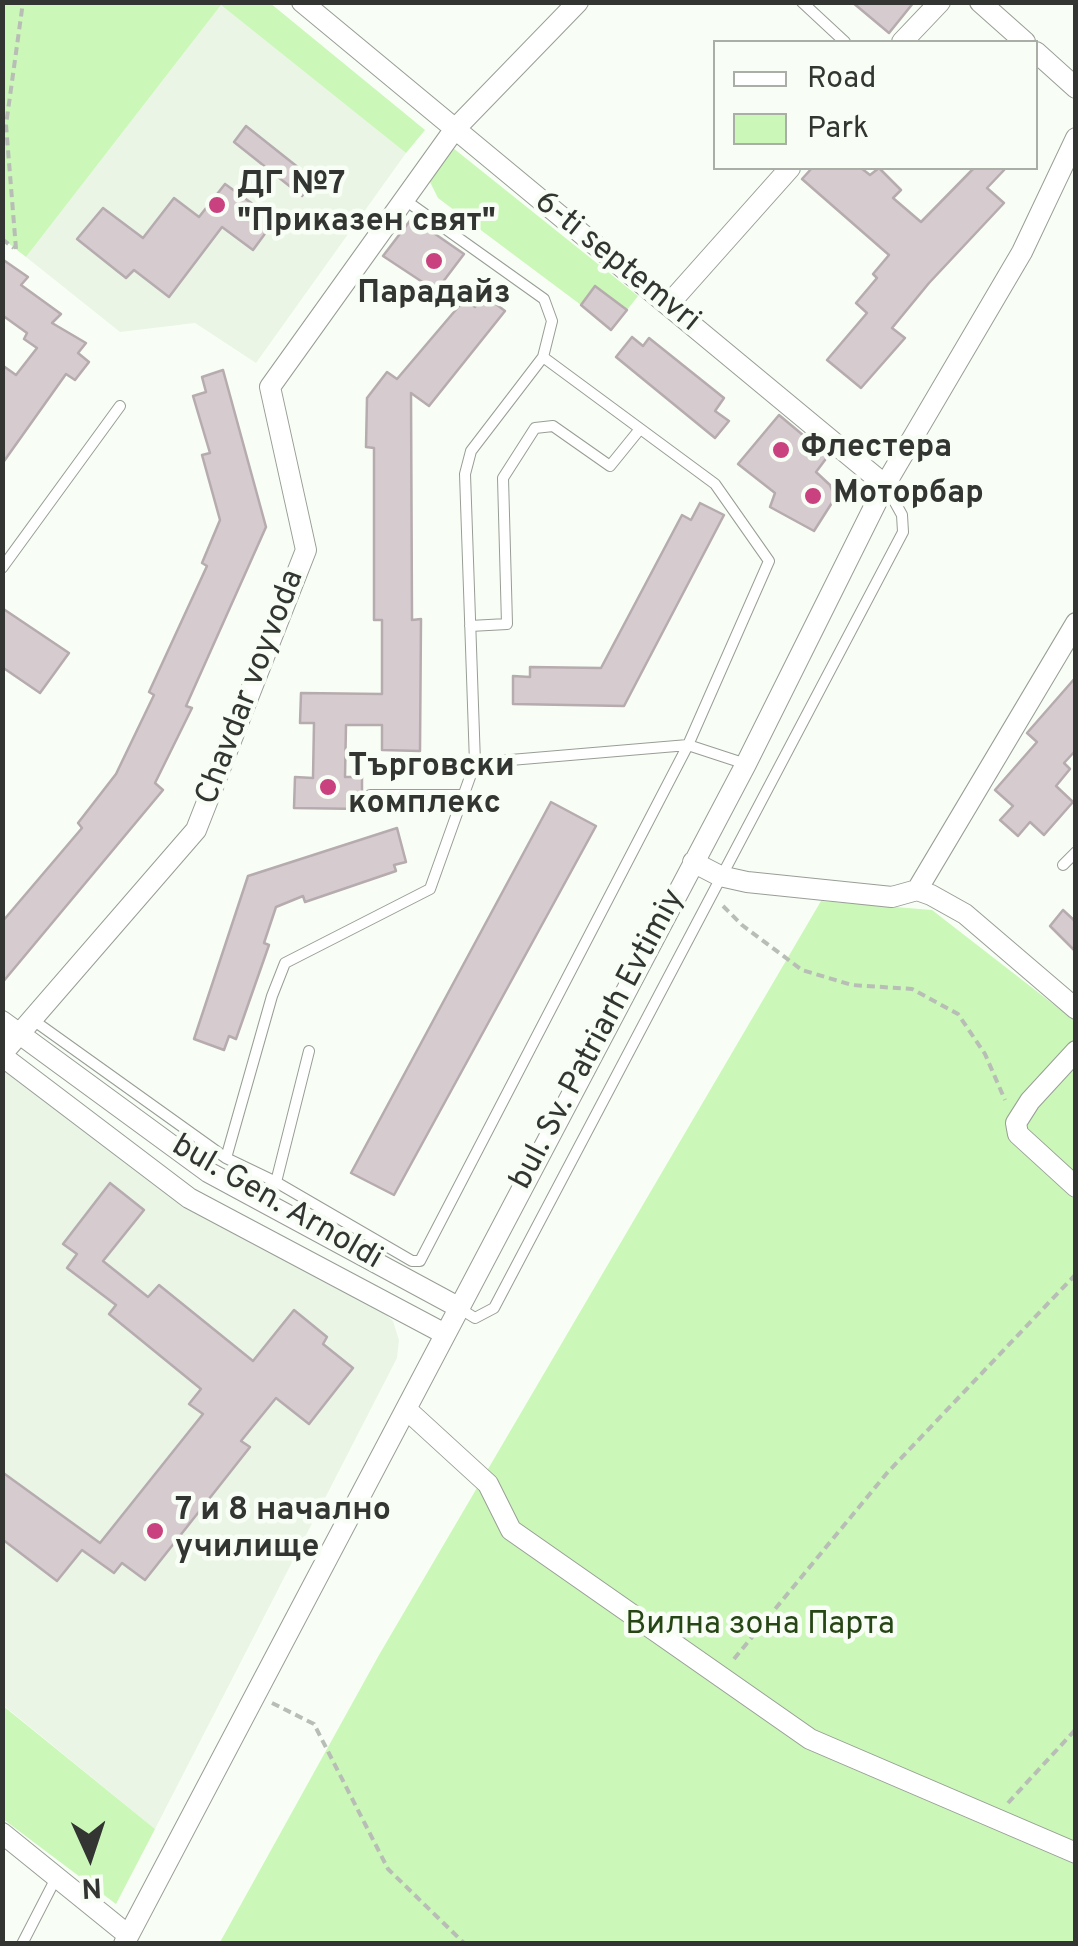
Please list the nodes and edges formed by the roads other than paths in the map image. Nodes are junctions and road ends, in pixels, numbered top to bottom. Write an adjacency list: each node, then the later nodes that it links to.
1 (302, 2): 11 (street, 6-ti septemvri)
2 (578, 2): 11 (street, Chavdar voyvoda)
3 (802, 2): 6 (lane)
4 (940, 2): 7 (street)
5 (980, 2): 8 (street)
6 (843, 40)
7 (904, 40)
8 (1023, 40)
9 (1038, 54): 10 (street)
10 (1076, 88)
11 (454, 130): 14 (street, Chavdar voyvoda); 15 (street, 6-ti septemvri)
12 (1076, 138): 19 (street, bul. Sv. Patriarh Evtimiy)
13 (788, 170): 15 (street)
14 (405, 200): 16 (lane); 34 (street, Chavdar voyvoda)
15 (668, 305): 19 (street, 6-ti septemvri)
16 (543, 358): 18 (lane); 22 (lane)
17 (120, 406): 20 (lane)
18 (640, 430): 22 (lane); 23 (lane)
19 (884, 484): 25 (street, bul. Sv. Patriarh Evtimiy); 31 (lane)
20 (2, 568)
21 (1076, 623): 32 (street)
22 (470, 626): 24 (lane)
23 (688, 745): 24 (lane); 25 (lane); 41 (lane)
24 (475, 763): 27 (lane)
25 (746, 764): 29 (street, bul. Sv. Patriarh Evtimiy)
26 (370, 795): 27 (lane)
27 (464, 795): 38 (lane)
28 (1076, 852): 30 (lane)
29 (693, 862): 31 (street); 42 (street, bul. Sv. Patriarh Evtimiy)
30 (1063, 865)
31 (715, 885): 32 (street); 42 (lane)
32 (917, 890): 33 (street)
33 (1076, 1009)
34 (17, 1024): 37 (street, Chavdar voyvoda); 38 (lane); 41 (street, bul. Gen. Arnoldi)
35 (308, 1050): 39 (lane)
36 (1076, 1051): 40 (street)
37 (2, 1055): 43 (street, bul. Gen. Arnoldi)
38 (226, 1158): 39 (lane)
39 (276, 1182): 41 (lane)
40 (1076, 1188)
41 (412, 1271): 42 (street, bul. Gen. Arnoldi)
42 (458, 1307): 43 (street, bul. Sv. Patriarh Evtimiy)
43 (445, 1334): 44 (street, bul. Sv. Patriarh Evtimiy)
44 (406, 1409): 46 (street); 48 (street, bul. Sv. Patriarh Evtimiy)
45 (2, 1833): 47 (street)
46 (1076, 1852)
47 (57, 1875): 48 (street); 49 (lane)
48 (126, 1940)
49 (22, 1944)

